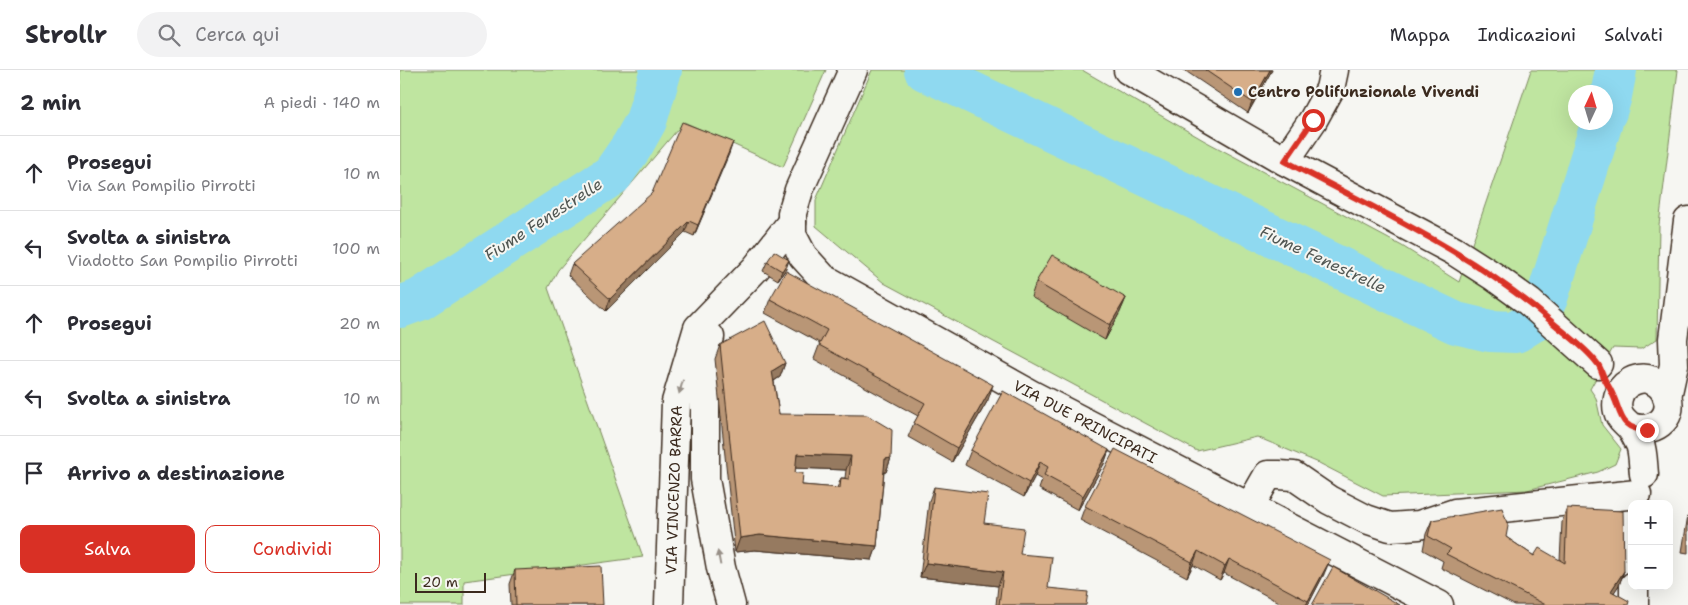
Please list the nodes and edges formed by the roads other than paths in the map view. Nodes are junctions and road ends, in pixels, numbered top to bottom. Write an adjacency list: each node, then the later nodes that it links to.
1 (853, 70): 8 (street, VIA DUE PRINCIPATI)
2 (1128, 70): 5 (street)
3 (1152, 70): 5 (street)
4 (1334, 70): 6 (street)
5 (1170, 95): 6 (street)
6 (1285, 161): 11 (street)
7 (1688, 221): 10 (street)
8 (792, 222): 9 (street, VIA VINCENZO BARRA); 16 (street, VIA DUE PRINCIPATI)
9 (725, 299): 19 (street, VIA VINCENZO BARRA, one-way to 19); 20 (street, one-way to 9)
10 (1673, 339): 12 (street); 13 (street)
11 (1596, 361): 12 (street); 14 (street)
12 (1637, 380): 13 (street); 14 (street)
13 (1667, 406): 14 (street); 15 (street)
14 (1624, 418): 15 (street)
15 (1639, 491): 16 (street)
16 (1250, 508): 18 (street, VIA DUE PRINCIPATI)
17 (1634, 590): 21 (street)
18 (1432, 603)
19 (670, 605)
20 (730, 605)
21 (1634, 605)

